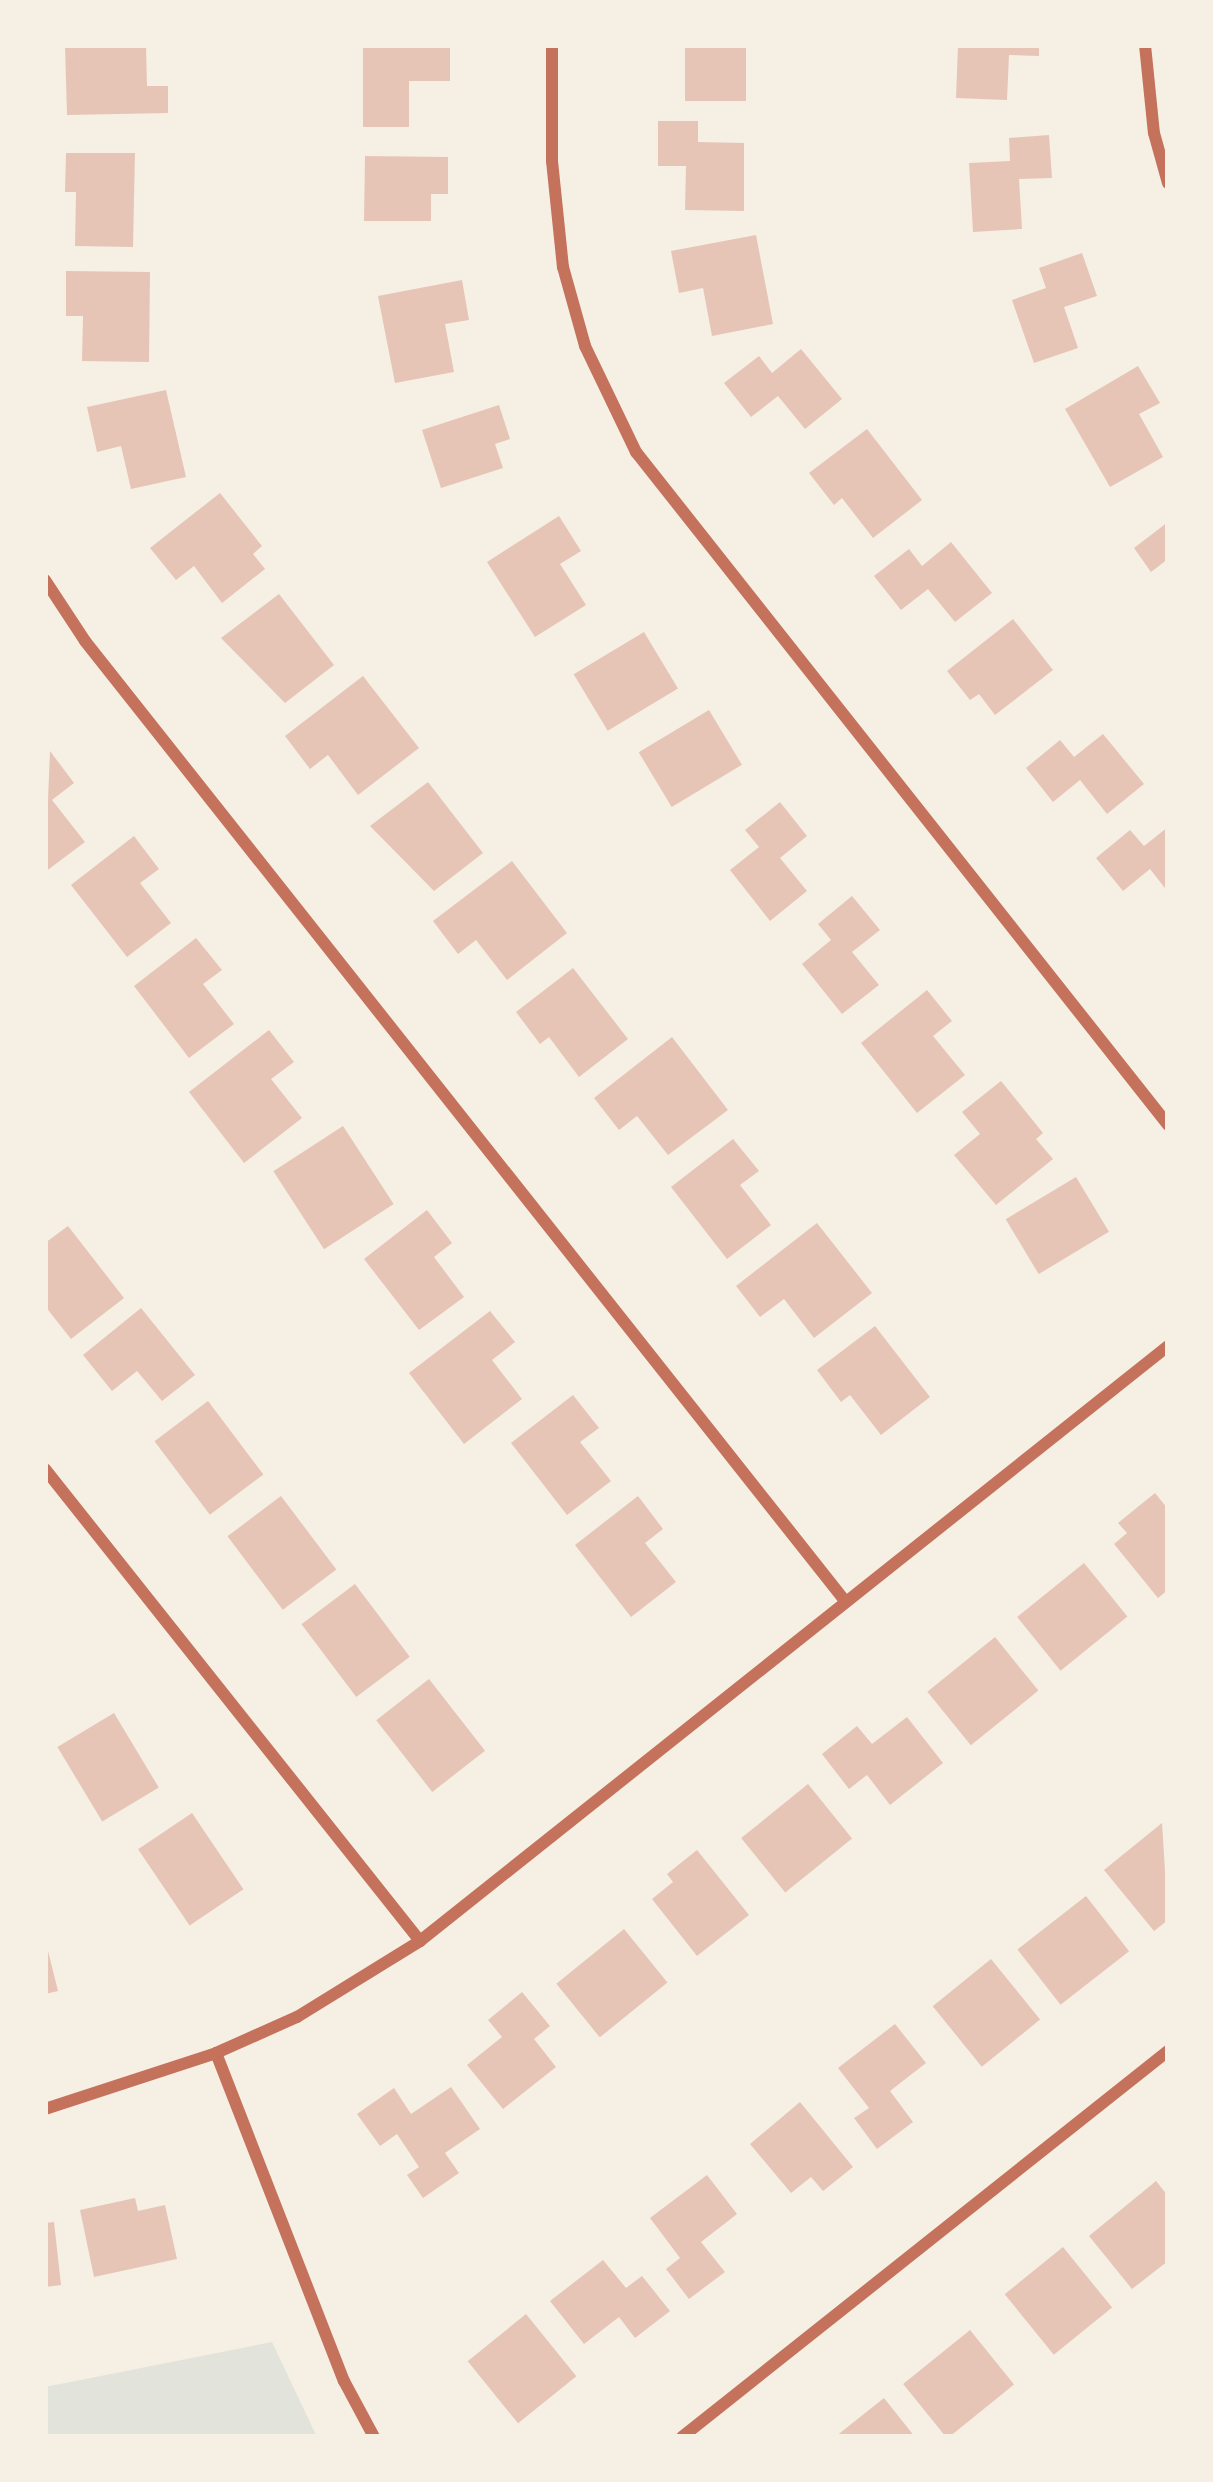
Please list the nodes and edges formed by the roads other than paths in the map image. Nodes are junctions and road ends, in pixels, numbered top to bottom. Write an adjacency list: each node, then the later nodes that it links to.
1 (552, 45): 5 (street)
2 (1145, 45): 3 (street)
3 (1168, 183)
4 (45, 580): 8 (street)
5 (1168, 1126)
6 (1168, 1346): 8 (street)
7 (47, 1476): 9 (street)
8 (845, 1601): 9 (street)
9 (420, 1941): 11 (street)
10 (1168, 2051): 14 (street)
11 (216, 2053): 12 (street); 13 (street)
12 (45, 2109)
13 (374, 2437)
14 (682, 2437)

